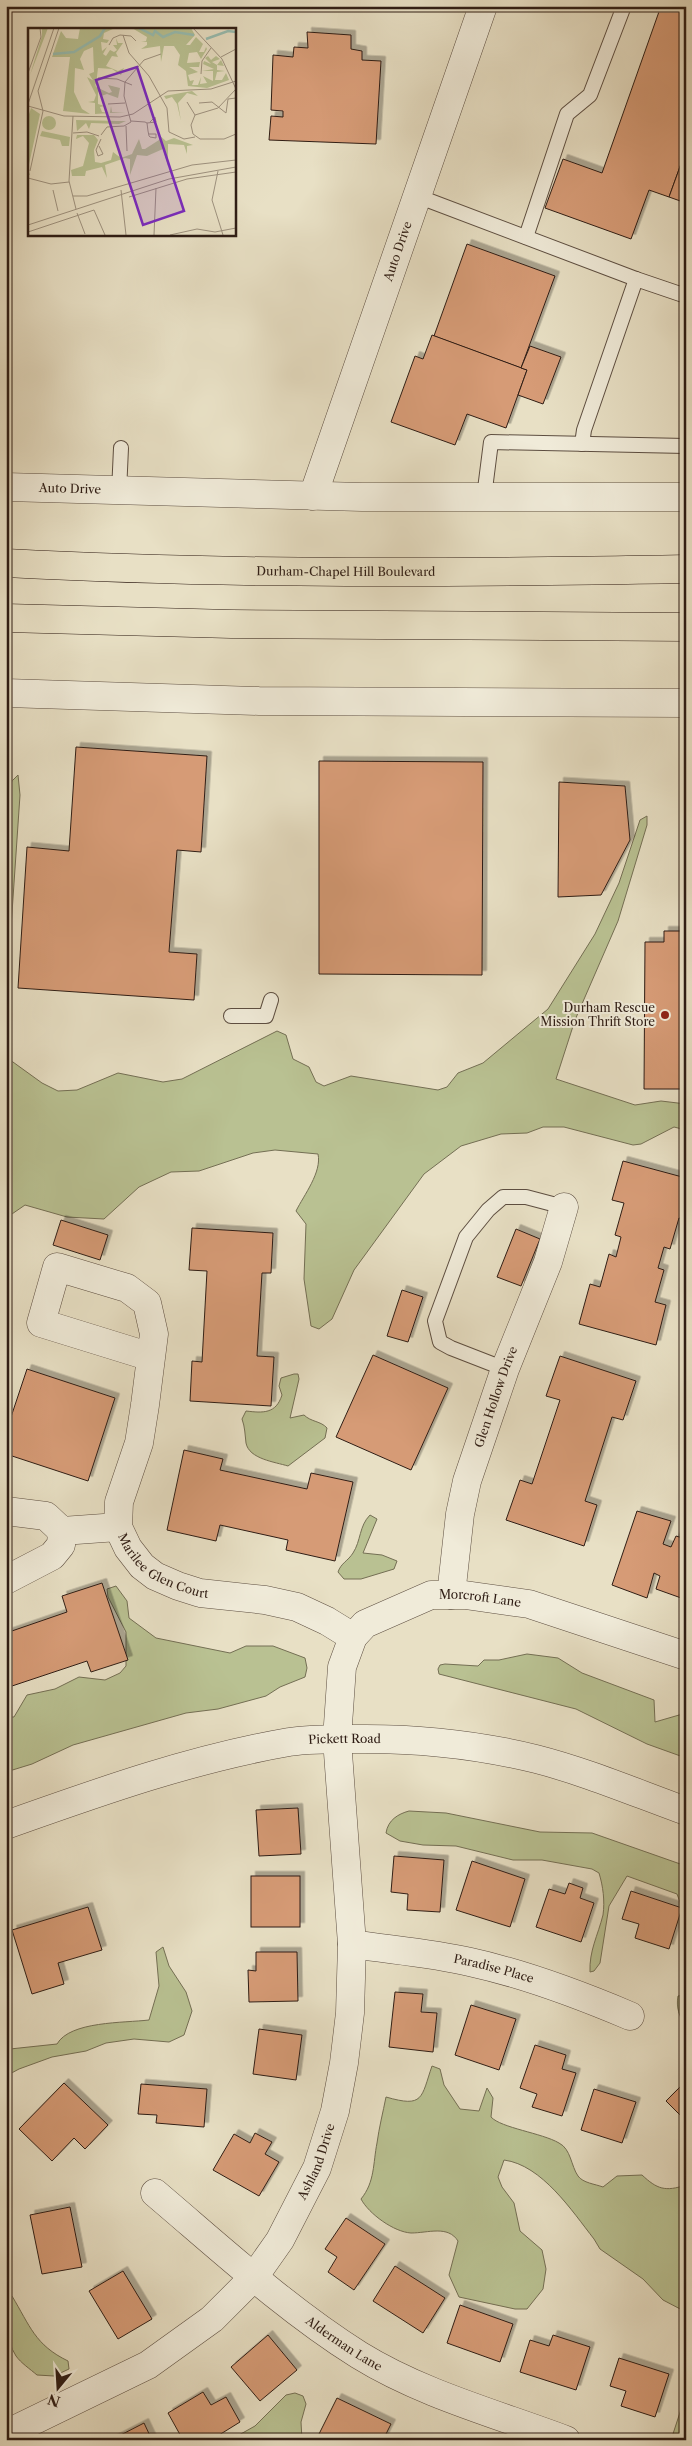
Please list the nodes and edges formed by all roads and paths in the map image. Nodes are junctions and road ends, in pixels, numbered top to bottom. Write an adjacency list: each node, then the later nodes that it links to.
1 (483, 6): 3 (street, Auto Drive)
2 (624, 6): 4 (lane)
3 (417, 196): 4 (lane); 12 (street, Auto Drive)
4 (526, 237): 5 (lane)
5 (636, 279): 6 (lane); 7 (lane)
6 (686, 296)
7 (582, 444): 8 (lane); 13 (lane)
8 (686, 446)
9 (121, 448): 11 (lane)
10 (6, 487): 11 (street, Auto Drive)
11 (119, 492): 12 (street, Auto Drive)
12 (313, 496): 13 (street, Auto Drive)
13 (484, 497): 14 (street, Auto Drive)
14 (686, 497)
15 (6, 563): 16 (main road, Durham-Chapel Hill Boulevard)
16 (686, 570)
17 (6, 618): 18 (main road)
18 (686, 627)
19 (6, 693): 20 (street)
20 (686, 703)
21 (271, 1000): 22 (lane)
22 (231, 1016)
23 (564, 1206): 25 (street, Glen Hollow Drive); 25 (lane)
24 (151, 1357): 27 (street, Marilee Glen Court)
25 (505, 1369): 30 (street, Glen Hollow Drive)
26 (6, 1510): 28 (street)
27 (118, 1526): 28 (street); 31 (street, Marilee Glen Court)
28 (62, 1531): 29 (street)
29 (6, 1580)
30 (451, 1594): 31 (street, Morcroft Lane); 32 (street, Morcroft Lane)
31 (353, 1637): 33 (street, Morcroft Lane)
32 (686, 1656)
33 (336, 1739): 34 (street, Pickett Road); 35 (street, Pickett Road); 36 (street, Ashland Drive)
34 (686, 1811)
35 (6, 1825)
36 (352, 1944): 37 (street, Paradise Place); 39 (street, Ashland Drive)
37 (630, 2016)
38 (155, 2193): 39 (street, Alderman Lane)
39 (254, 2277): 40 (street, Ashland Drive); 41 (street, Alderman Lane)
40 (6, 2434)
41 (566, 2440)

